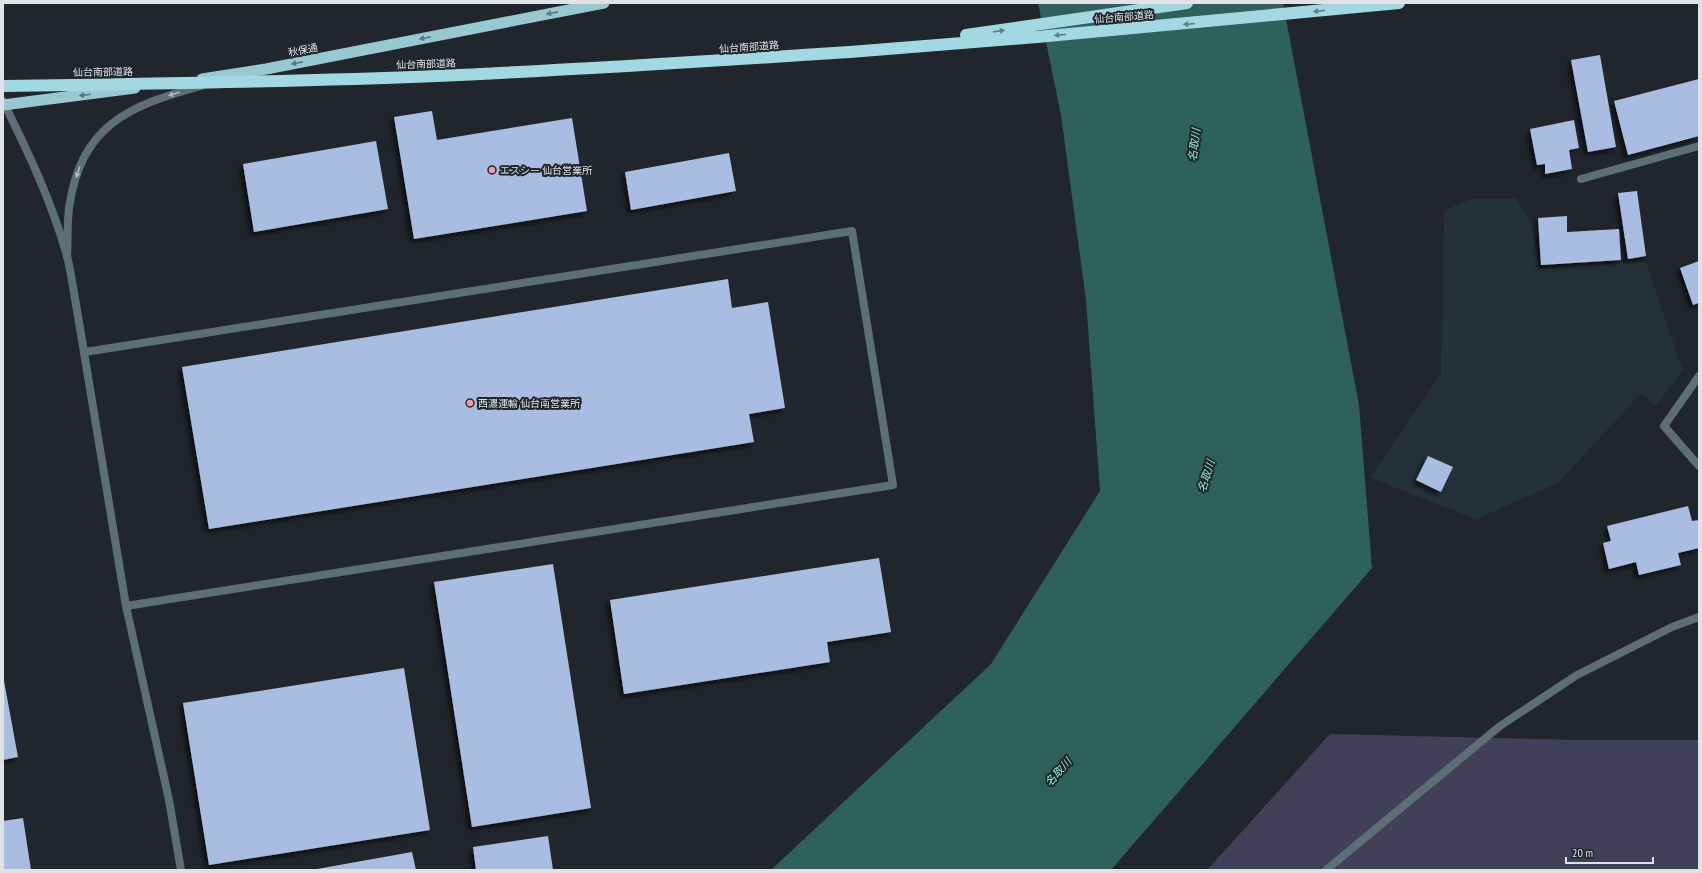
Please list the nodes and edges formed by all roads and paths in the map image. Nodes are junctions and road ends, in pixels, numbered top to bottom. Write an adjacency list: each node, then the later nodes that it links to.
1 (604, 3): 5 (highway, 秋保通, one-way to 5)
2 (1187, 3): 4 (highway, 仙台南部道路, one-way to 2)
3 (1399, 3): 4 (highway, 仙台南部道路, one-way to 4)
4 (850, 52): 6 (highway, 仙台南部道路, bridge)
5 (266, 69): 7 (highway, 秋保通, one-way to 7); 10 (street, one-way to 10)
6 (3, 86)
7 (4, 104): 10 (street)
8 (1699, 146): 9 (street)
9 (1581, 179)
10 (67, 257): 11 (street)
11 (85, 352): 14 (street); 14 (street)
12 (1699, 376): 13 (street)
13 (1699, 466)
14 (126, 606): 16 (street)
15 (1699, 617): 17 (street)
16 (181, 870)
17 (1326, 870)

